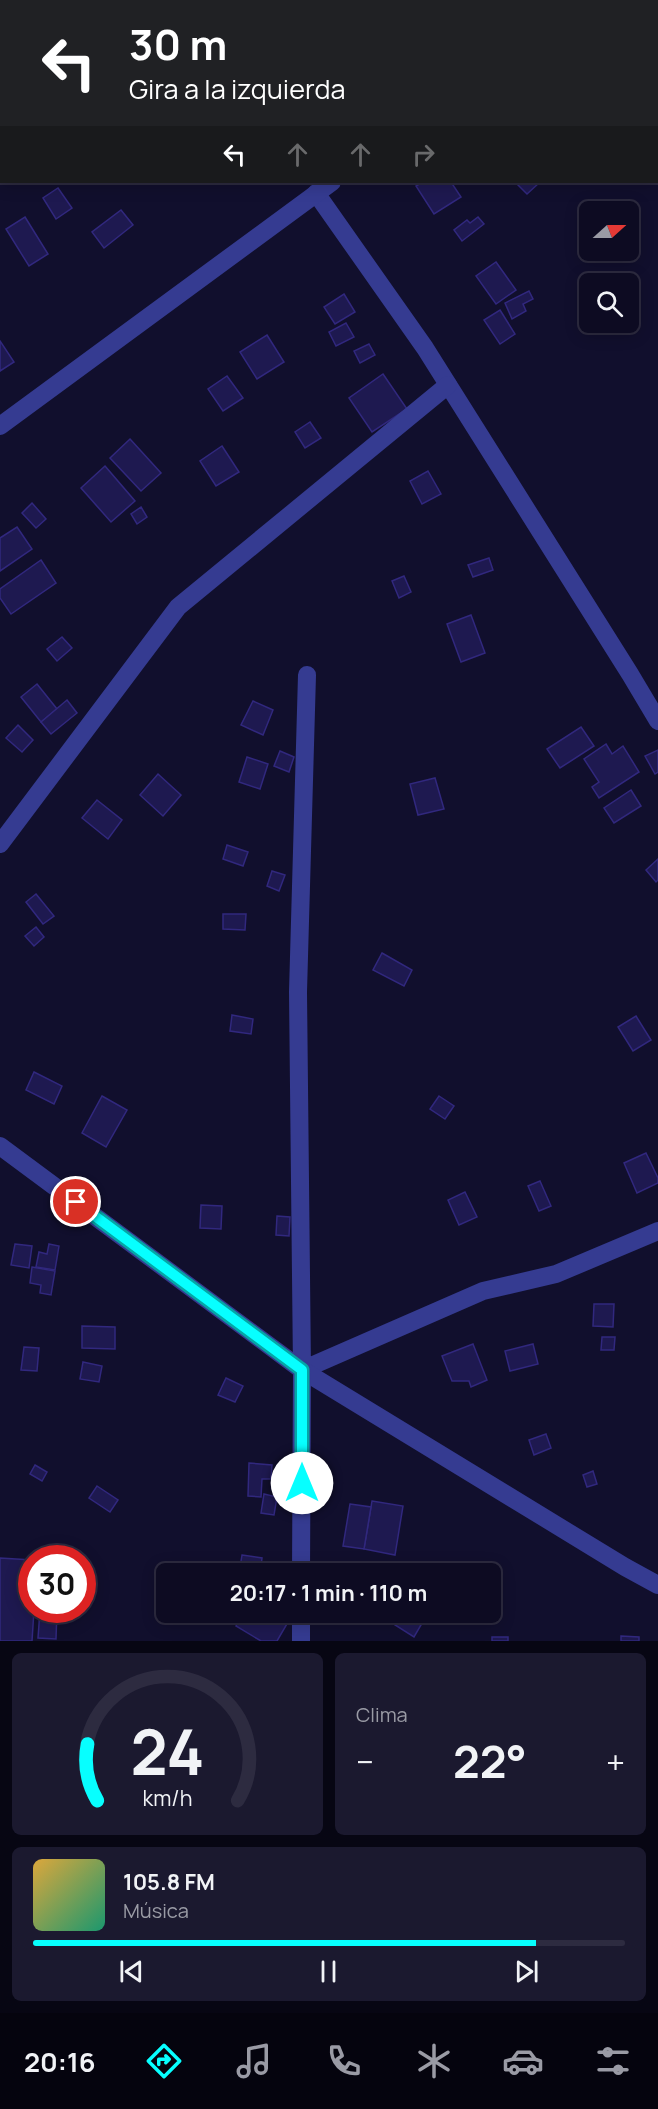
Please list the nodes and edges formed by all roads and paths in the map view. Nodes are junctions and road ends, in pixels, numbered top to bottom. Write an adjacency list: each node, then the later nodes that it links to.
1 (331, 183): 2 (street)
2 (316, 193): 3 (street); 4 (street)
3 (448, 385): 6 (street); 7 (street)
4 (0, 426)
5 (307, 675): 10 (street)
6 (658, 721)
7 (0, 844)
8 (0, 1146): 10 (street)
9 (658, 1231): 10 (street)
10 (302, 1370): 11 (street); 12 (street)
11 (301, 1563)
12 (658, 1585)
13 (301, 1623): 14 (street)
14 (301, 1641)

